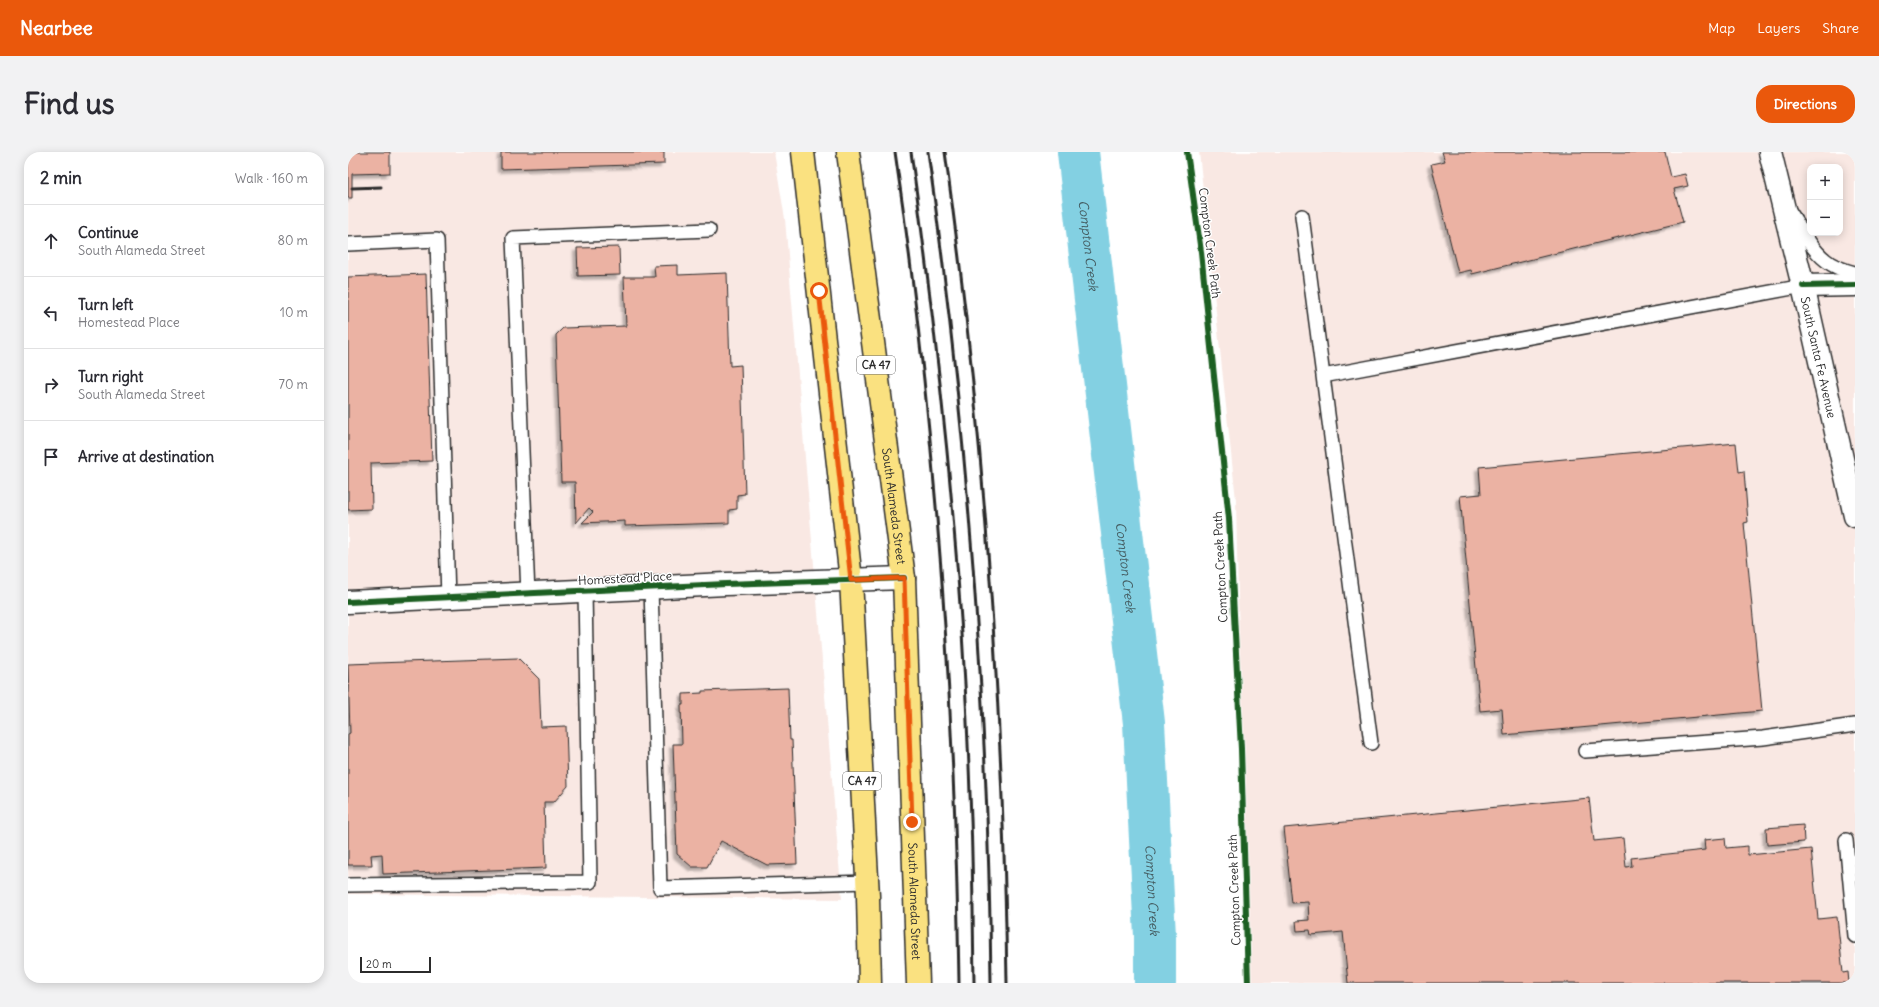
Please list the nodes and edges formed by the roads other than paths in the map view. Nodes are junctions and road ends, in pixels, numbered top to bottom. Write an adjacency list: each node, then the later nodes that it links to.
1 (803, 152): 14 (main road, CA 47)
2 (848, 152): 13 (main road, South Alameda Street / CA 47)
3 (1770, 152): 4 (street, South Santa Fe Avenue)
4 (1783, 202): 8 (lane); 10 (street, South Santa Fe Avenue)
5 (1302, 216): 11 (lane)
6 (709, 230): 17 (lane)
7 (348, 244): 18 (lane)
8 (1855, 273)
9 (1855, 285): 10 (street)
10 (1803, 286): 11 (lane); 12 (street, South Santa Fe Avenue)
11 (1323, 376): 21 (lane)
12 (1855, 516)
13 (904, 578): 14 (street, Homestead Place); 28 (main road, South Alameda Street / CA 47)
14 (851, 580): 15 (street, Homestead Place); 24 (main road, CA 47)
15 (651, 588): 16 (street, Homestead Place); 24 (lane)
16 (585, 591): 17 (street, Homestead Place); 25 (lane)
17 (528, 594): 18 (street, Homestead Place)
18 (448, 598): 19 (street, Homestead Place)
19 (348, 602)
20 (1855, 725): 22 (lane)
21 (1371, 743)
22 (1585, 752)
23 (1846, 840): 26 (lane)
24 (868, 882): 27 (main road, CA 47)
25 (348, 885)
26 (1855, 936)
27 (870, 983)
28 (918, 983)

